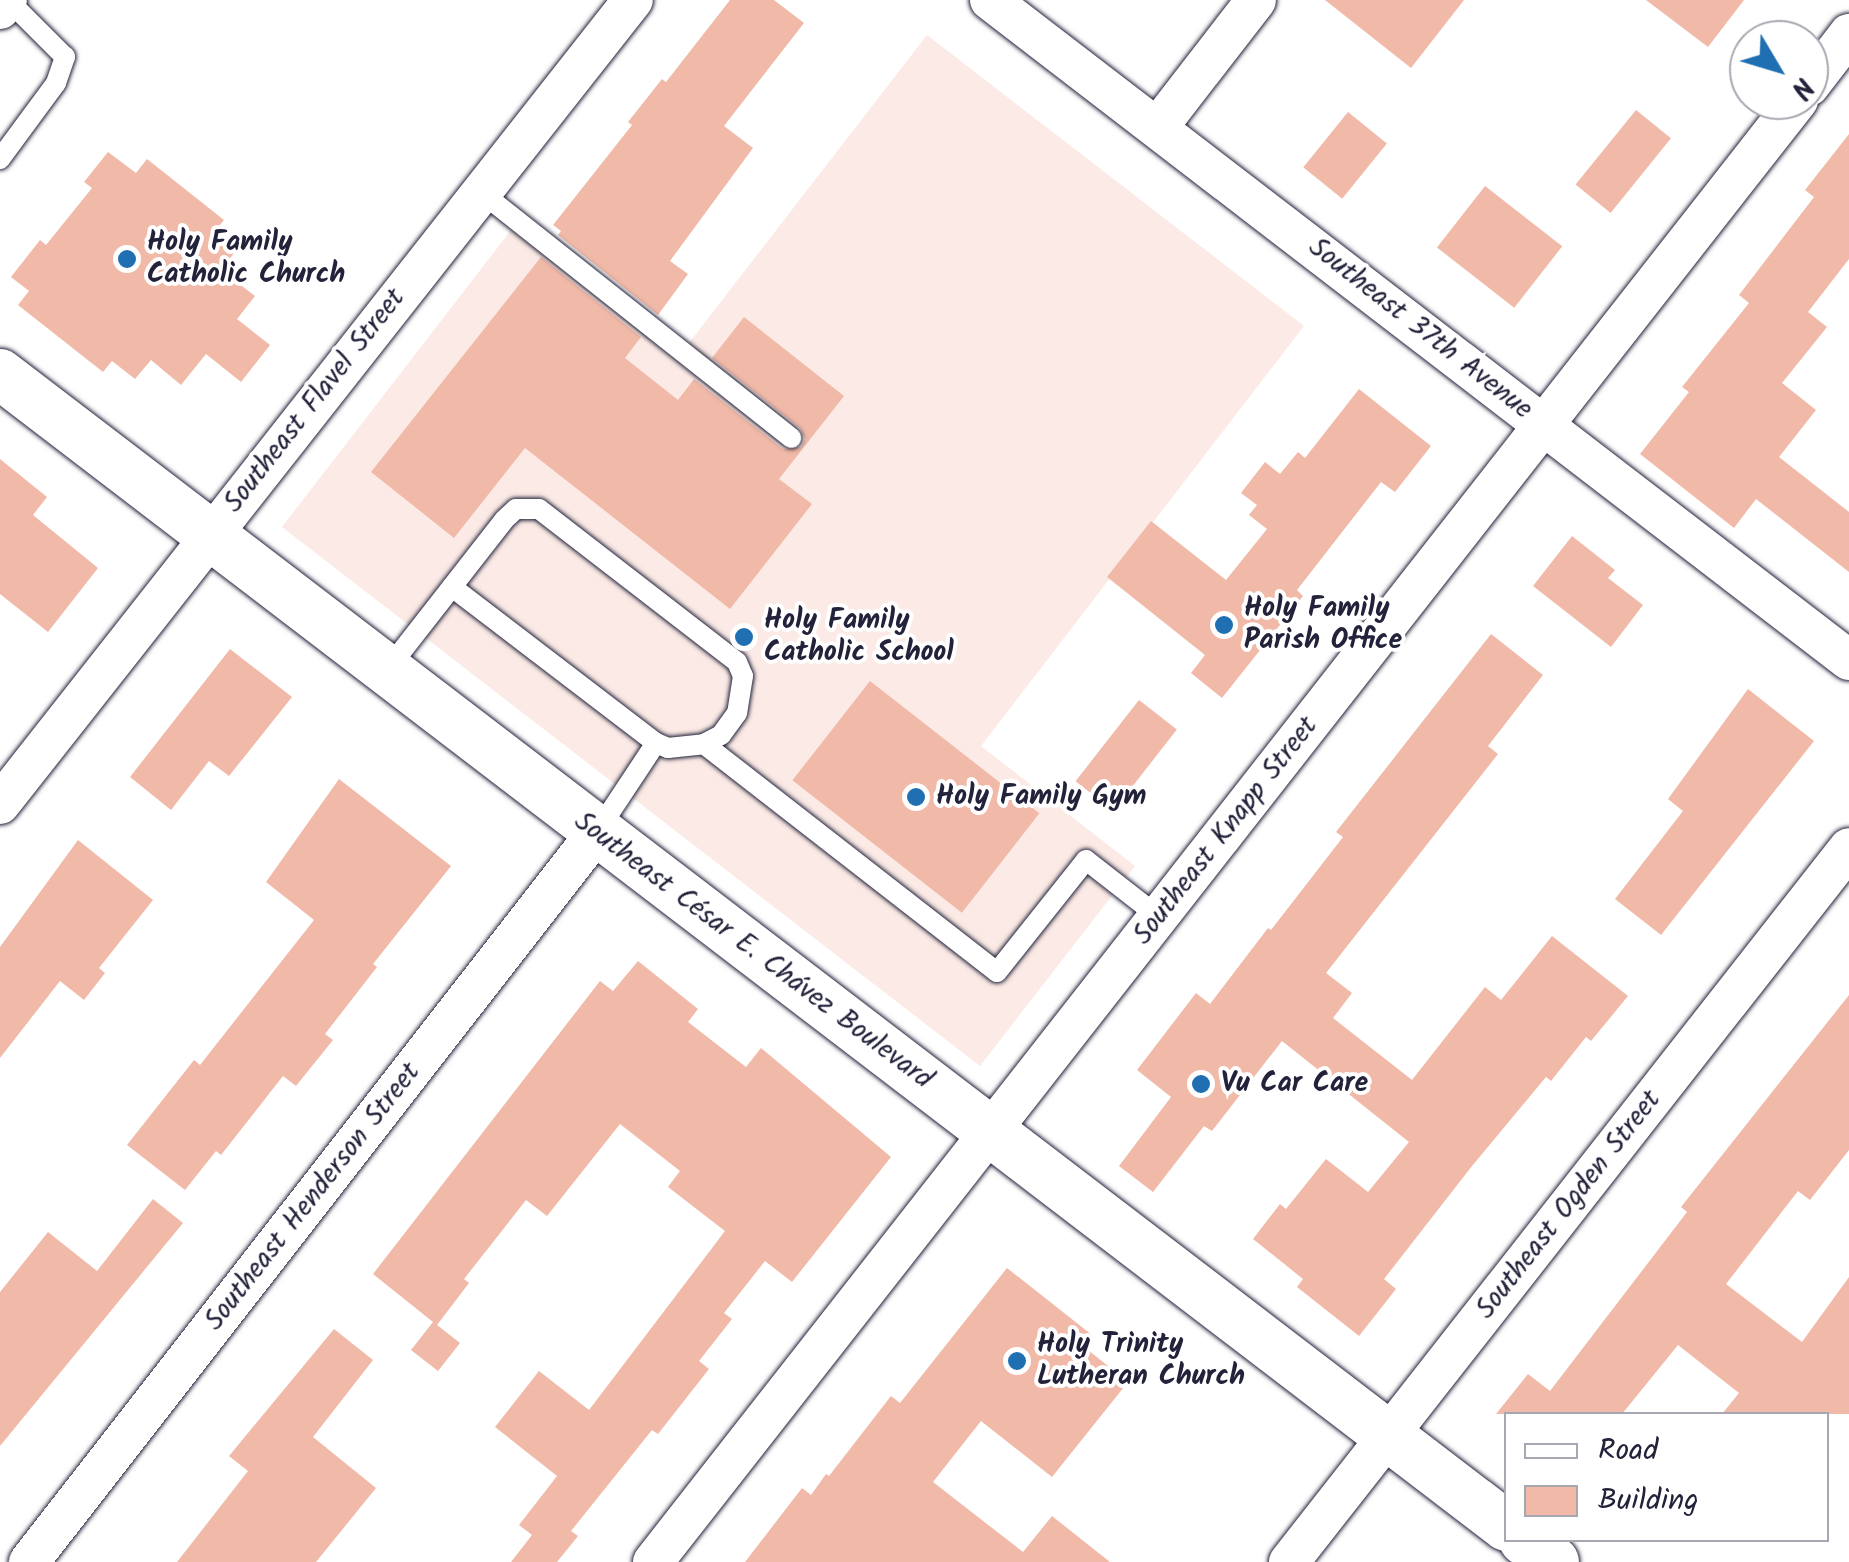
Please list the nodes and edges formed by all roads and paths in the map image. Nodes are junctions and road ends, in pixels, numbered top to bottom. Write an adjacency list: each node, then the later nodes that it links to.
1 (8, 0): 5 (street); 10 (lane)
2 (632, 0): 11 (street, Southeast Flavel Street)
3 (990, 0): 9 (street, Southeast 37th Avenue)
4 (1256, 0): 9 (street)
5 (0, 9)
6 (1849, 34): 7 (street)
7 (1829, 60)
8 (1783, 120): 13 (street, Southeast Knapp Street)
9 (1158, 128): 13 (street, Southeast 37th Avenue)
10 (0, 160)
11 (480, 192): 14 (lane); 15 (street, Southeast Flavel Street)
12 (0, 374): 15 (street, Southeast César E. Chávez Boulevard)
13 (1546, 426): 17 (street, Southeast 37th Avenue); 24 (street, Southeast Knapp Street)
14 (791, 438)
15 (210, 535): 18 (street, Southeast César E. Chávez Boulevard); 21 (street, Southeast Flavel Street)
16 (452, 588): 18 (lane); 19 (lane); 20 (lane)
17 (1849, 660)
18 (386, 670): 22 (street, Southeast César E. Chávez Boulevard)
19 (656, 744): 20 (lane); 22 (lane)
20 (704, 744): 24 (lane)
21 (0, 804)
22 (598, 832): 25 (street, Southeast César E. Chávez Boulevard); 29 (street, Southeast Henderson Street)
23 (1849, 848): 26 (street, Southeast Ogden Street)
24 (1159, 916): 25 (street, Southeast Knapp Street)
25 (989, 1132): 26 (street, Southeast César E. Chávez Boulevard); 30 (street, Southeast Knapp Street)
26 (1388, 1436): 27 (street, Southeast César E. Chávez Boulevard); 31 (street, Southeast Ogden Street)
27 (1504, 1524)
28 (1527, 1542): 32 (street)
29 (29, 1562)
30 (653, 1562)
31 (1289, 1562)
32 (1554, 1562)

